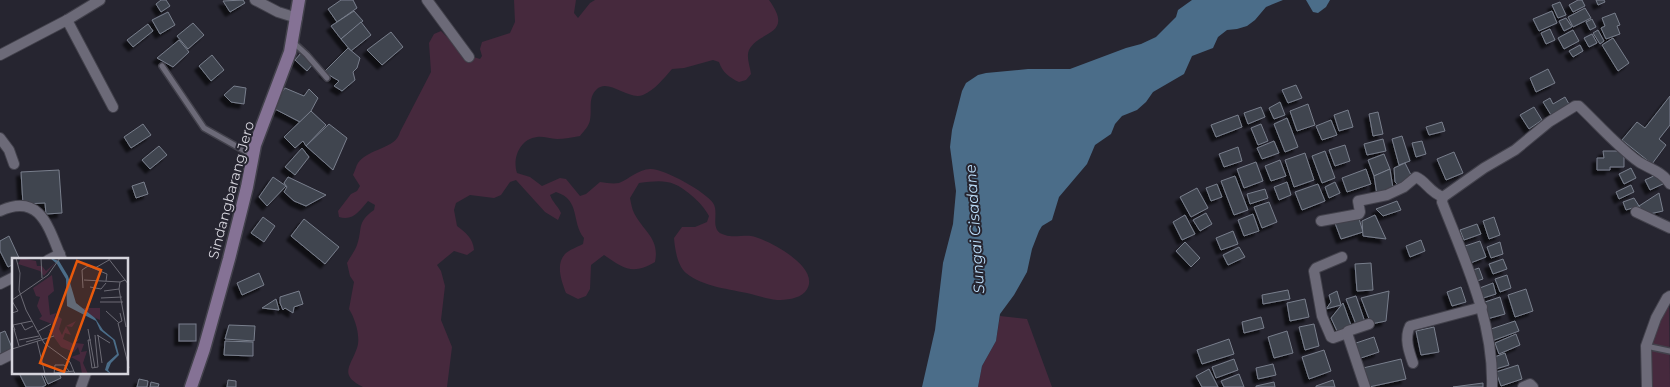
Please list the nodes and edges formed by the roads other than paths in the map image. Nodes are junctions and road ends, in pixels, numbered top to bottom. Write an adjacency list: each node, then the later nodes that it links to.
1 (100, 0): 6 (street)
2 (255, 0): 5 (street)
3 (299, 0): 5 (street, Sindangbarang Jero)
4 (427, 0): 9 (street)
5 (297, 18): 7 (street, Sindangbarang Jero)
6 (67, 20): 8 (street); 12 (street)
7 (292, 41): 11 (lane); 14 (street, Sindangbarang Jero)
8 (0, 55)
9 (469, 57)
10 (162, 66): 14 (lane)
11 (327, 78)
12 (113, 108)
13 (0, 138): 15 (street)
14 (253, 155): 37 (street, Sindangbarang Jero)
15 (14, 164)
16 (1670, 184): 17 (street)
17 (1443, 197): 20 (street); 27 (street)
18 (0, 211): 22 (street)
19 (1636, 212): 21 (street)
20 (1321, 221)
21 (1670, 228)
22 (61, 257)
23 (1342, 257): 29 (street)
24 (12, 278): 25 (street)
25 (0, 284)
26 (1670, 296): 30 (street)
27 (1482, 307): 34 (street); 39 (street)
28 (1369, 324): 29 (street)
29 (1347, 333): 38 (street)
30 (1646, 346): 31 (lane); 42 (street)
31 (1670, 351)
32 (12, 354): 33 (street)
33 (0, 360)
34 (1413, 364)
35 (86, 374): 36 (street)
36 (81, 387)
37 (191, 387)
38 (1365, 387)
39 (1492, 387)
40 (1523, 387): 41 (street)
41 (1533, 387)
42 (1647, 387)

